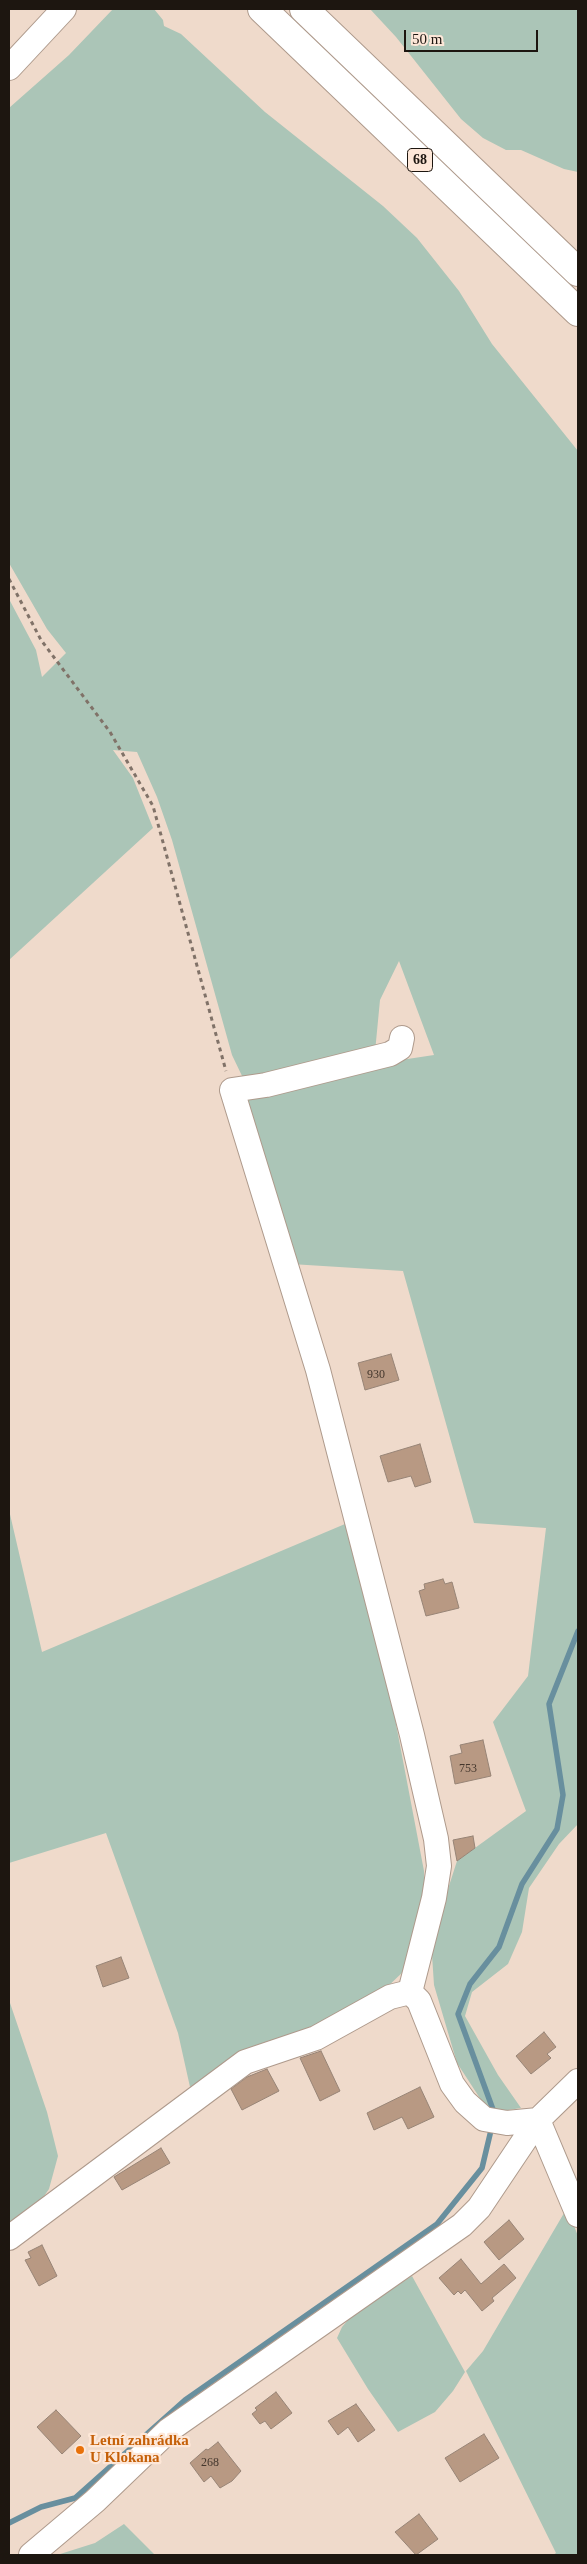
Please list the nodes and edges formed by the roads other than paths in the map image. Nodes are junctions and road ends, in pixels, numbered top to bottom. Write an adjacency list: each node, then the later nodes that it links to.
1 (64, 9): 4 (street)
2 (262, 9): 6 (highway, 68)
3 (304, 9): 5 (highway, 68)
4 (9, 68)
5 (578, 272)
6 (578, 312)
7 (402, 1038): 8 (street)
8 (410, 1992): 10 (street); 12 (street)
9 (578, 2081): 10 (street)
10 (538, 2120): 11 (street); 13 (street)
11 (578, 2215)
12 (9, 2238)
13 (31, 2555)

